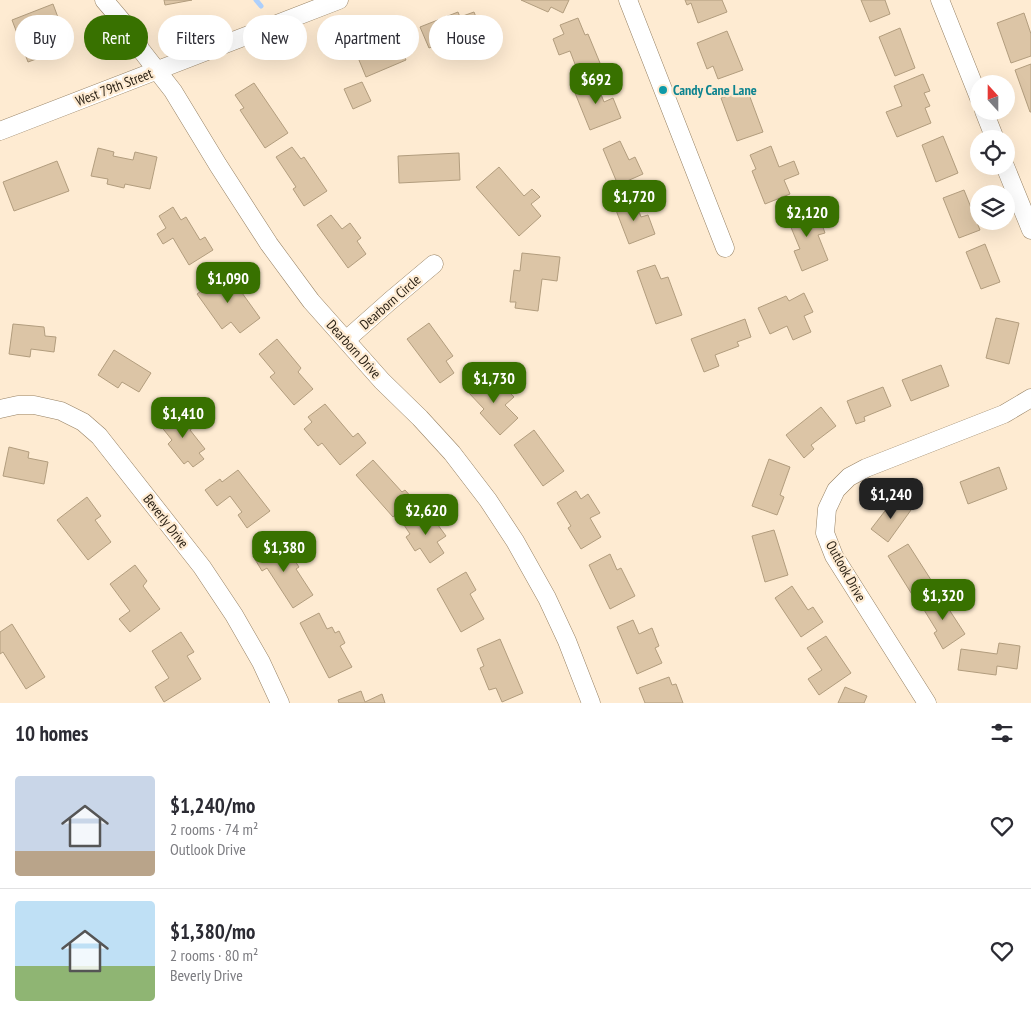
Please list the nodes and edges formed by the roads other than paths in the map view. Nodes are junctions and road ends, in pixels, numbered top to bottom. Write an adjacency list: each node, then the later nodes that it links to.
1 (104, 0): 5 (street, Dearborn Drive)
2 (339, 0): 5 (street, West 79th Street)
3 (628, 0): 10 (street)
4 (940, 0): 6 (street)
5 (157, 70): 7 (street, West 79th Street); 12 (street, Dearborn Drive)
6 (970, 75)
7 (0, 131)
8 (1009, 175): 9 (street)
9 (1031, 230)
10 (725, 248)
11 (434, 264): 12 (street, Dearborn Circle)
12 (346, 340): 16 (street, Dearborn Drive)
13 (1031, 398): 17 (street, Outlook Drive)
14 (0, 409): 15 (street, Beverly Drive)
15 (280, 703)
16 (591, 703)
17 (927, 703)

